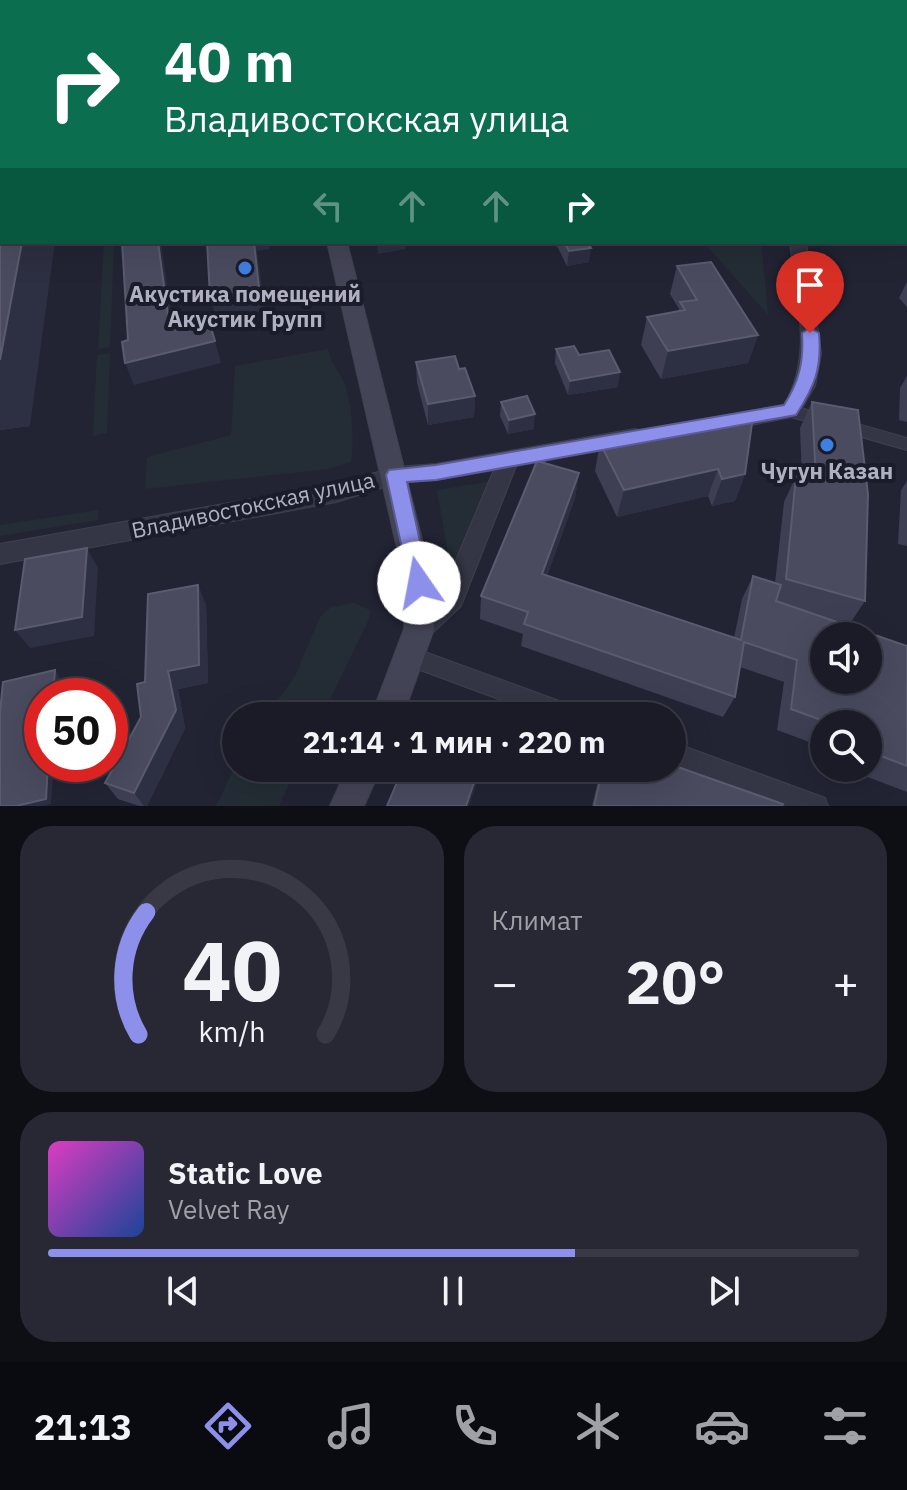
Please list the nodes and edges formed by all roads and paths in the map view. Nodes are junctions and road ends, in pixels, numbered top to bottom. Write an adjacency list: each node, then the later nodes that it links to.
1 (338, 244): 8 (main road)
2 (798, 244): 3 (street)
3 (790, 411): 4 (street); 6 (street)
4 (711, 424)
5 (649, 434): 7 (street, Владивостокская улица)
6 (907, 444)
7 (508, 458): 8 (street, Владивостокская улица); 10 (street)
8 (396, 475): 9 (street, Владивостокская улица); 10 (main road)
9 (0, 554)
10 (419, 629): 11 (main road)
11 (411, 657): 12 (main road); 13 (street)
12 (393, 702)
13 (535, 702)
14 (686, 758): 17 (street)
15 (358, 782): 16 (main road)
16 (347, 806)
17 (817, 806)

